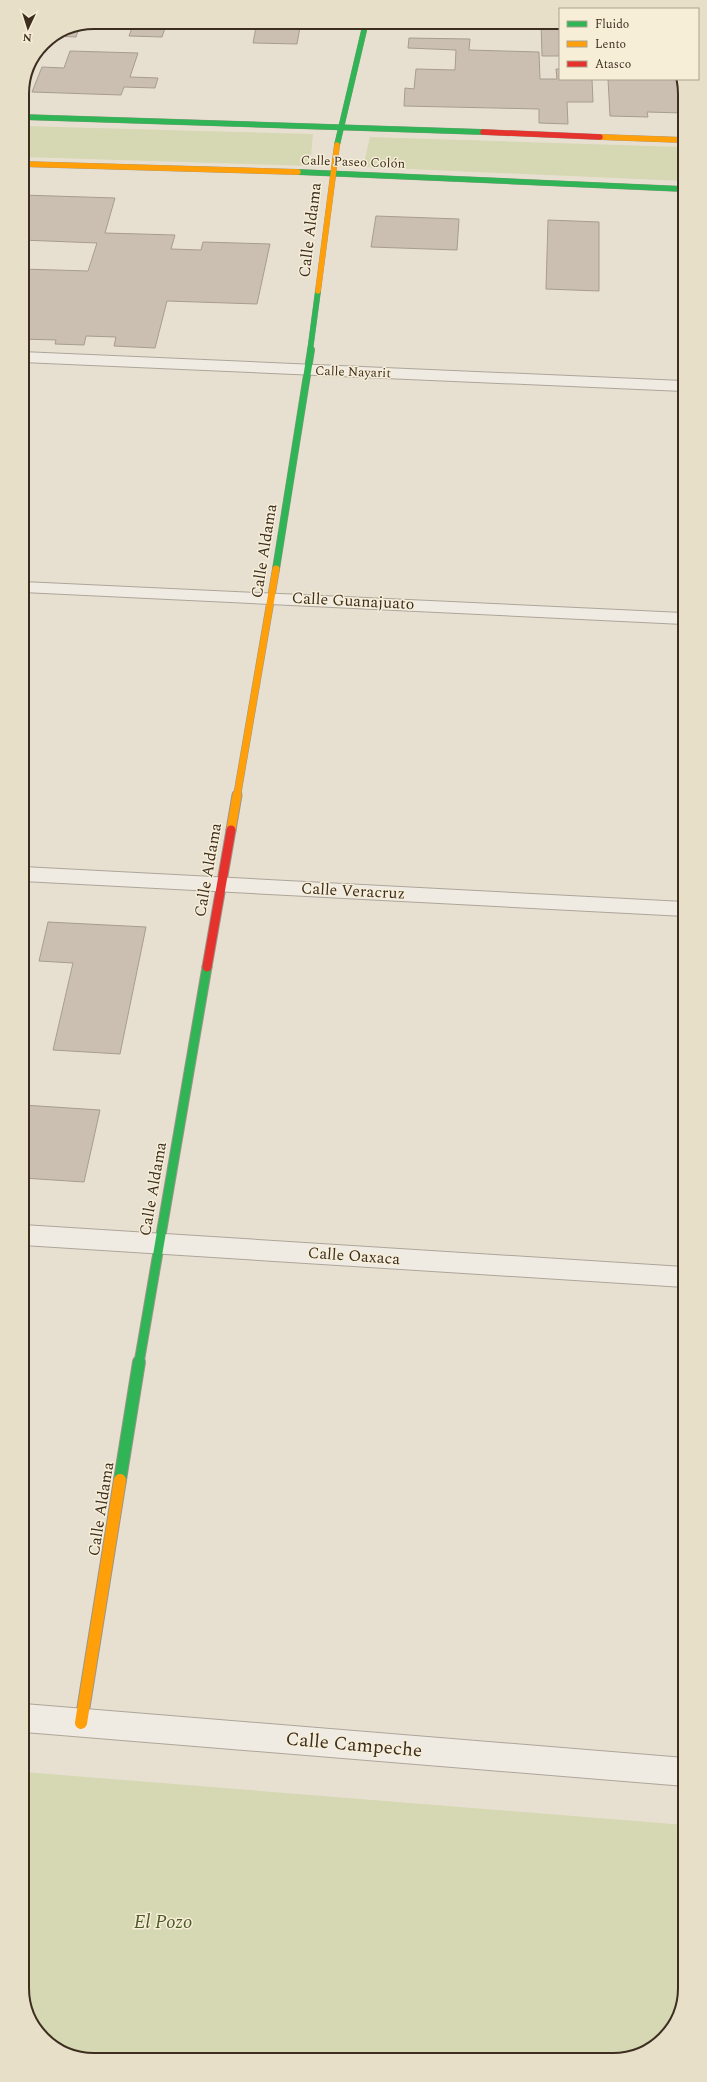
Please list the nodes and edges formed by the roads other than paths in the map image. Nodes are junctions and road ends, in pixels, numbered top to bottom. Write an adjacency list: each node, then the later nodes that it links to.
1 (364, 29): 3 (street, Calle Aldama)
2 (29, 117): 3 (street)
3 (340, 126): 4 (street); 6 (street, Calle Aldama)
4 (678, 140)
5 (29, 164): 6 (street, Calle Paseo Colón)
6 (332, 174): 7 (street, Calle Paseo Colón); 9 (street, Calle Aldama)
7 (678, 188)
8 (29, 357): 9 (street, Calle Nayarit)
9 (308, 370): 10 (street, Calle Nayarit); 12 (street, Calle Aldama)
10 (678, 386)
11 (29, 587): 12 (street, Calle Guanajuato)
12 (272, 597): 13 (street, Calle Guanajuato); 15 (street, Calle Aldama)
13 (678, 618)
14 (29, 874): 15 (street, Calle Veracruz)
15 (221, 884): 16 (street, Calle Veracruz); 18 (street, Calle Aldama)
16 (678, 909)
17 (29, 1235): 18 (street, Calle Oaxaca)
18 (159, 1243): 19 (street, Calle Oaxaca); 21 (street, Calle Aldama)
19 (678, 1276)
20 (29, 1718): 21 (street, Calle Campeche)
21 (81, 1723): 22 (street, Calle Campeche)
22 (678, 1771)

